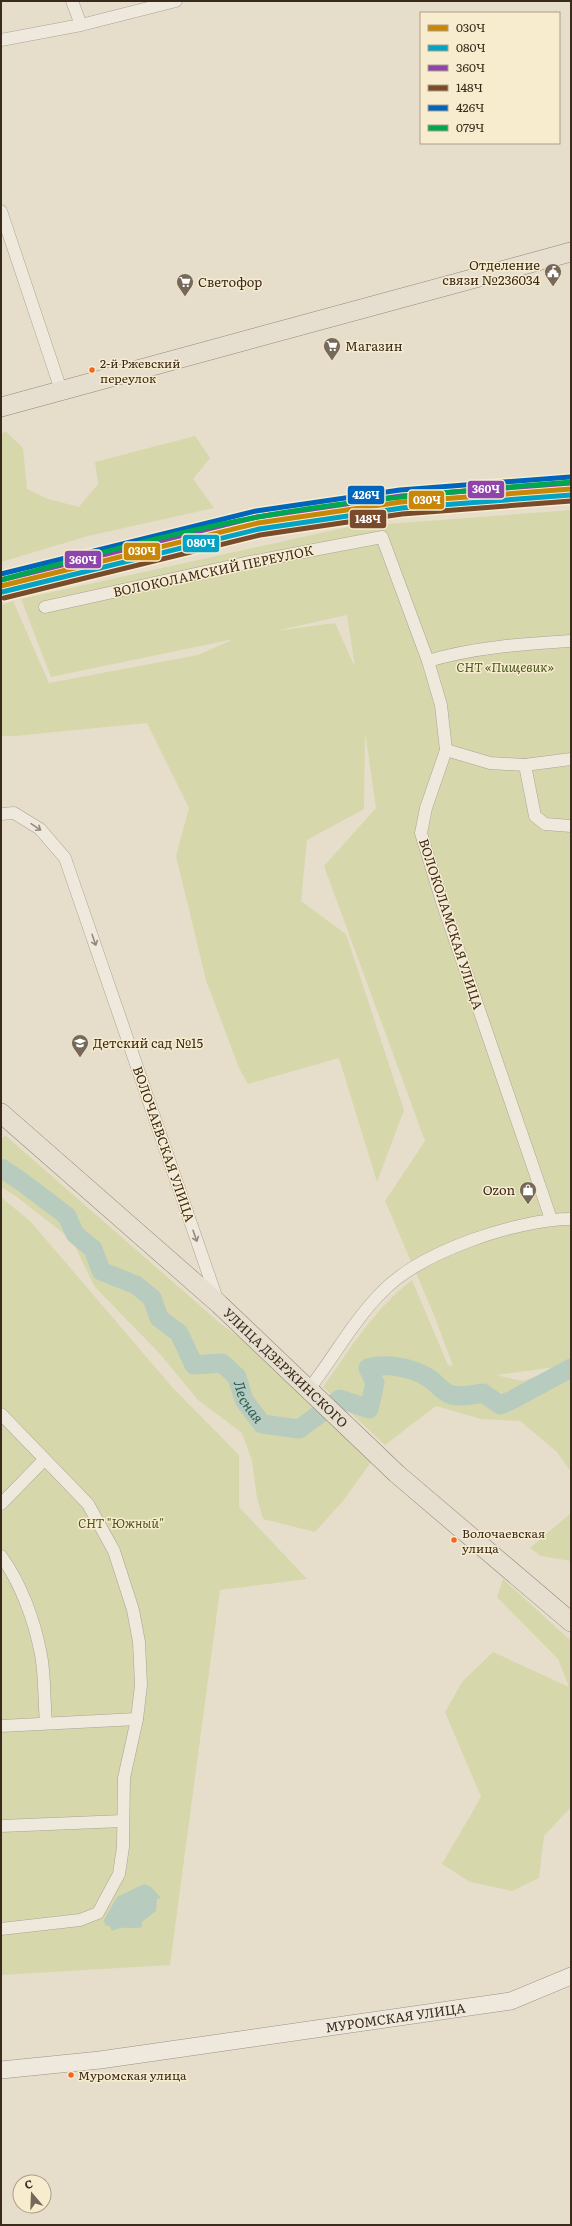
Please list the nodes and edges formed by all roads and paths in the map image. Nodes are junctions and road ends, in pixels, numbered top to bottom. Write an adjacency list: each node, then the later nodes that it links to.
1 (72, 1): 3 (street)
2 (176, 1): 3 (street)
3 (81, 25): 4 (street)
4 (1, 40)
5 (1, 211): 7 (street)
6 (571, 252): 7 (main road)
7 (61, 390): 8 (main road)
8 (1, 407)
9 (382, 537): 10 (street, ВОЛОКОЛАМСКИЙ ПЕРЕУЛОК); 12 (street, ВОЛОКОЛАМСКАЯ УЛИЦА)
10 (45, 607)
11 (571, 641): 12 (street)
12 (428, 661): 13 (street, ВОЛОКОЛАМСКАЯ УЛИЦА)
13 (446, 750): 15 (street); 19 (street, ВОЛОКОЛАМСКАЯ УЛИЦА)
14 (571, 758): 15 (street)
15 (525, 765): 17 (street)
16 (1, 814): 21 (street, ВОЛОЧАЕВСКАЯ УЛИЦА, one-way to 21)
17 (571, 826)
18 (1, 1113): 21 (main road, УЛИЦА ДЗЕРЖИНСКОГО)
19 (551, 1219): 20 (street); 22 (street)
20 (571, 1219)
21 (219, 1304): 22 (main road, УЛИЦА ДЗЕРЖИНСКОГО)
22 (309, 1389): 27 (main road, УЛИЦА ДЗЕРЖИНСКОГО)
23 (1, 1414): 24 (street)
24 (44, 1460): 25 (street); 28 (street)
25 (1, 1504)
26 (1, 1556): 29 (street)
27 (571, 1622)
28 (137, 1719): 29 (street); 31 (street)
29 (46, 1723): 30 (street)
30 (1, 1726)
31 (123, 1821): 32 (street); 33 (street)
32 (1, 1826)
33 (1, 1929)
34 (571, 1976): 35 (main road, МУРОМСКАЯ УЛИЦА)
35 (1, 2070)

